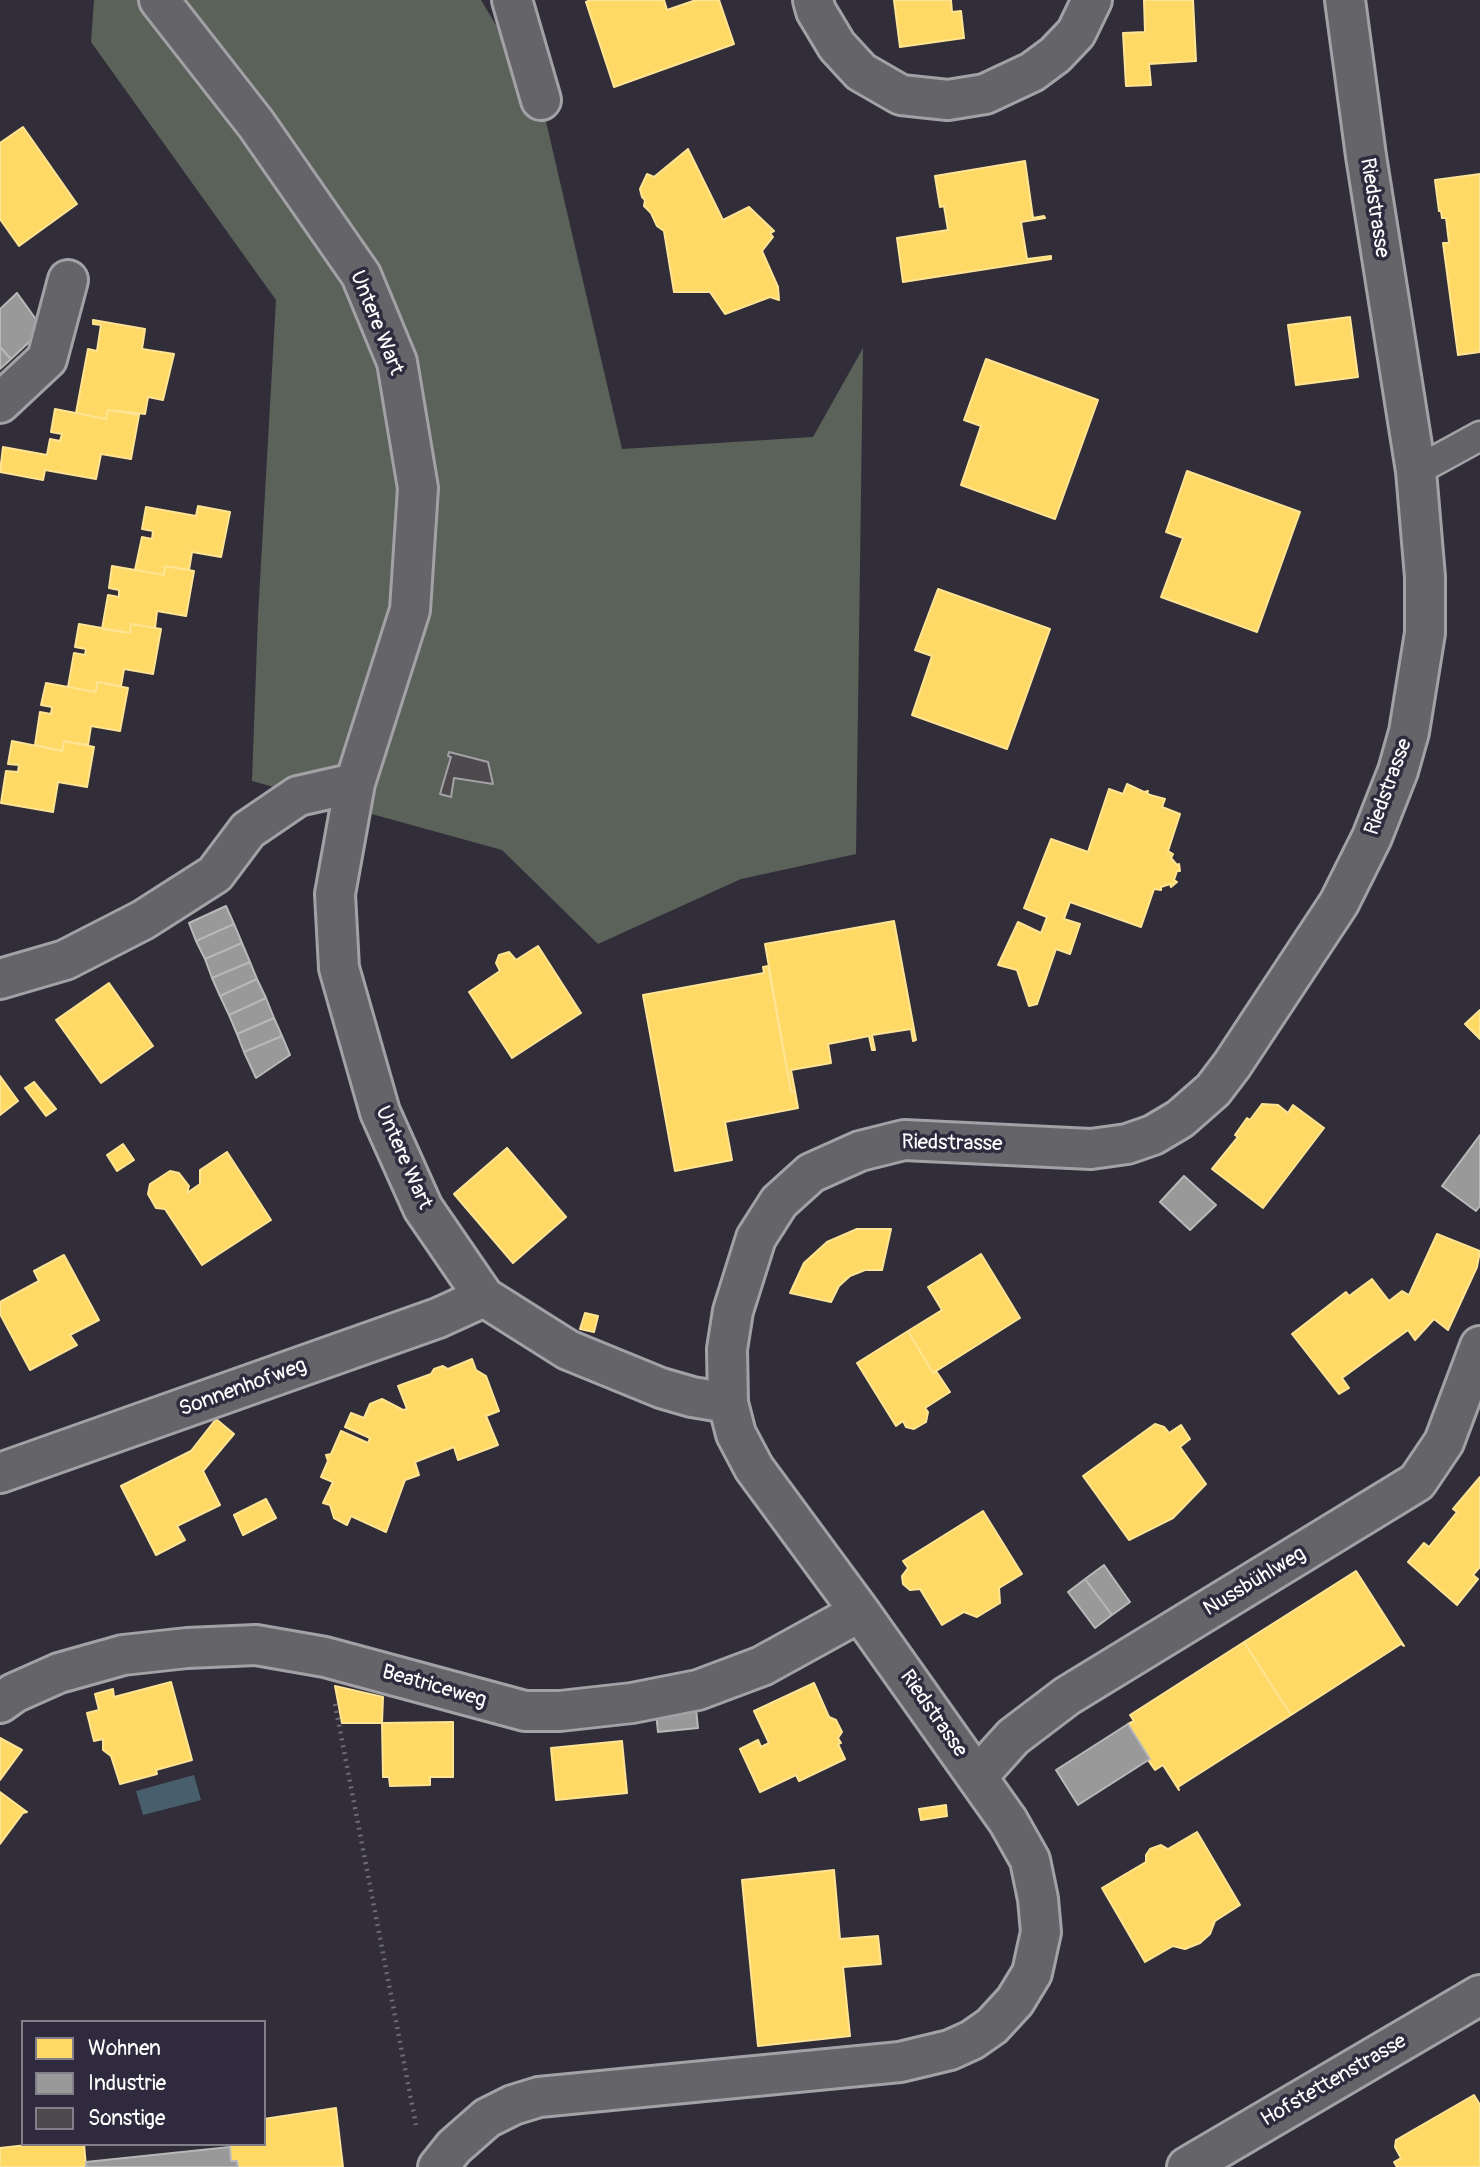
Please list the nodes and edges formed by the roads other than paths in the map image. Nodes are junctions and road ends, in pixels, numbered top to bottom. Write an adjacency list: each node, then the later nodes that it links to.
1 (159, 0): 11 (street, Untere Wart)
2 (512, 0): 6 (street)
3 (813, 0): 4 (street)
4 (1092, 0)
5 (1345, 0): 10 (street, Riedstrasse)
6 (541, 100)
7 (68, 280): 8 (street)
8 (0, 403)
9 (1480, 436): 10 (lane)
10 (1416, 471): 15 (street, Riedstrasse)
11 (355, 783): 12 (street); 13 (street, Untere Wart)
12 (0, 979)
13 (484, 1297): 15 (street, Untere Wart); 16 (street, Sonnenhofweg)
14 (1480, 1346): 19 (street, Nussbühlweg)
15 (728, 1402): 17 (street, Riedstrasse)
16 (0, 1473)
17 (860, 1612): 18 (street, Beatriceweg); 19 (street, Riedstrasse)
18 (0, 1703)
19 (977, 1777): 21 (street, Riedstrasse)
20 (1480, 1996): 22 (street, Hofstettenstrasse)
21 (438, 2167)
22 (1187, 2167)

